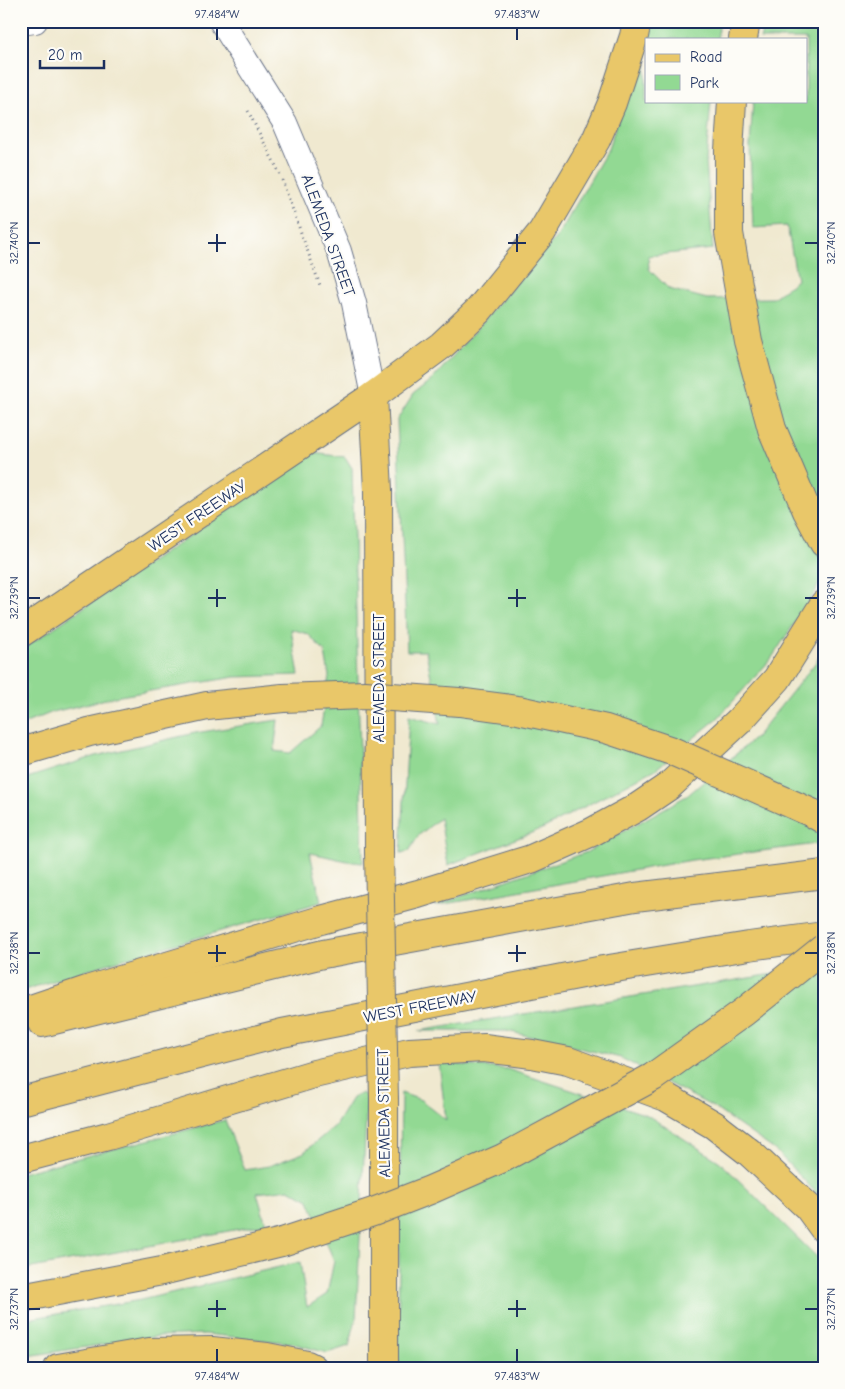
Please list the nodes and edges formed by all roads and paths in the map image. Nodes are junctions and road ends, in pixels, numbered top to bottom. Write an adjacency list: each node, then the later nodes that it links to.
1 (35, 21): 5 (street)
2 (221, 21): 10 (street, ALEMEDA STREET)
3 (637, 21): 10 (main road, WEST FREEWAY)
4 (746, 21): 6 (main road)
5 (21, 23)
6 (743, 38)
7 (732, 102): 11 (main road)
8 (244, 103): 9 (path)
9 (321, 288)
10 (373, 396): 13 (main road, WEST FREEWAY); 27 (main road, ALEMEDA STREET, bridge)
11 (824, 543)
12 (824, 604): 19 (main road)
13 (21, 633)
14 (21, 752): 15 (main road, bridge)
15 (824, 820)
16 (824, 874): 20 (main road)
17 (824, 936): 21 (main road, WEST FREEWAY)
18 (824, 948): 24 (main road, bridge)
19 (21, 1016)
20 (21, 1028)
21 (21, 1100)
22 (21, 1159): 23 (main road)
23 (824, 1229)
24 (21, 1298)
25 (58, 1368): 26 (main road)
26 (313, 1368)
27 (384, 1368)

